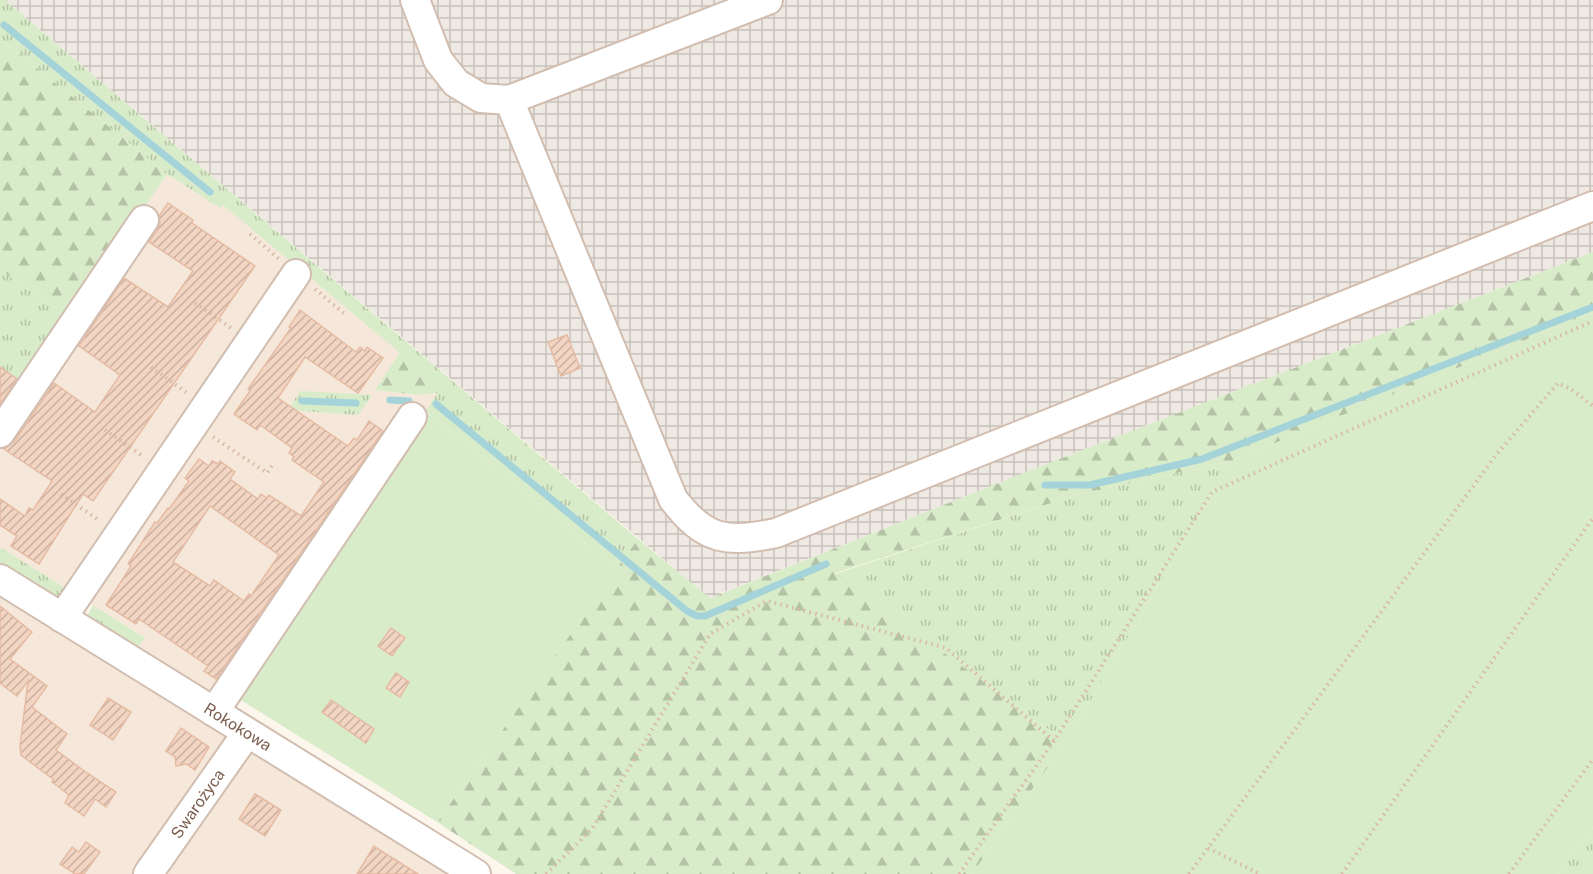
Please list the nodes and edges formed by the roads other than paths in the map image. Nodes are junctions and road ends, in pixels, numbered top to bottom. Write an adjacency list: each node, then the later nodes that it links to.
1 (416, 0): 3 (street)
2 (768, 0): 3 (street)
3 (509, 100): 4 (street)
4 (1593, 206)
5 (144, 220): 8 (street)
6 (296, 274): 10 (street)
7 (412, 417): 11 (street)
8 (0, 434)
9 (0, 579): 10 (street, Rokokowa)
10 (62, 618): 11 (street, Rokokowa)
11 (214, 712): 12 (street, Rokokowa)
12 (247, 733): 13 (street, Swarożyca); 14 (street, Rokokowa)
13 (148, 874)
14 (476, 874)

